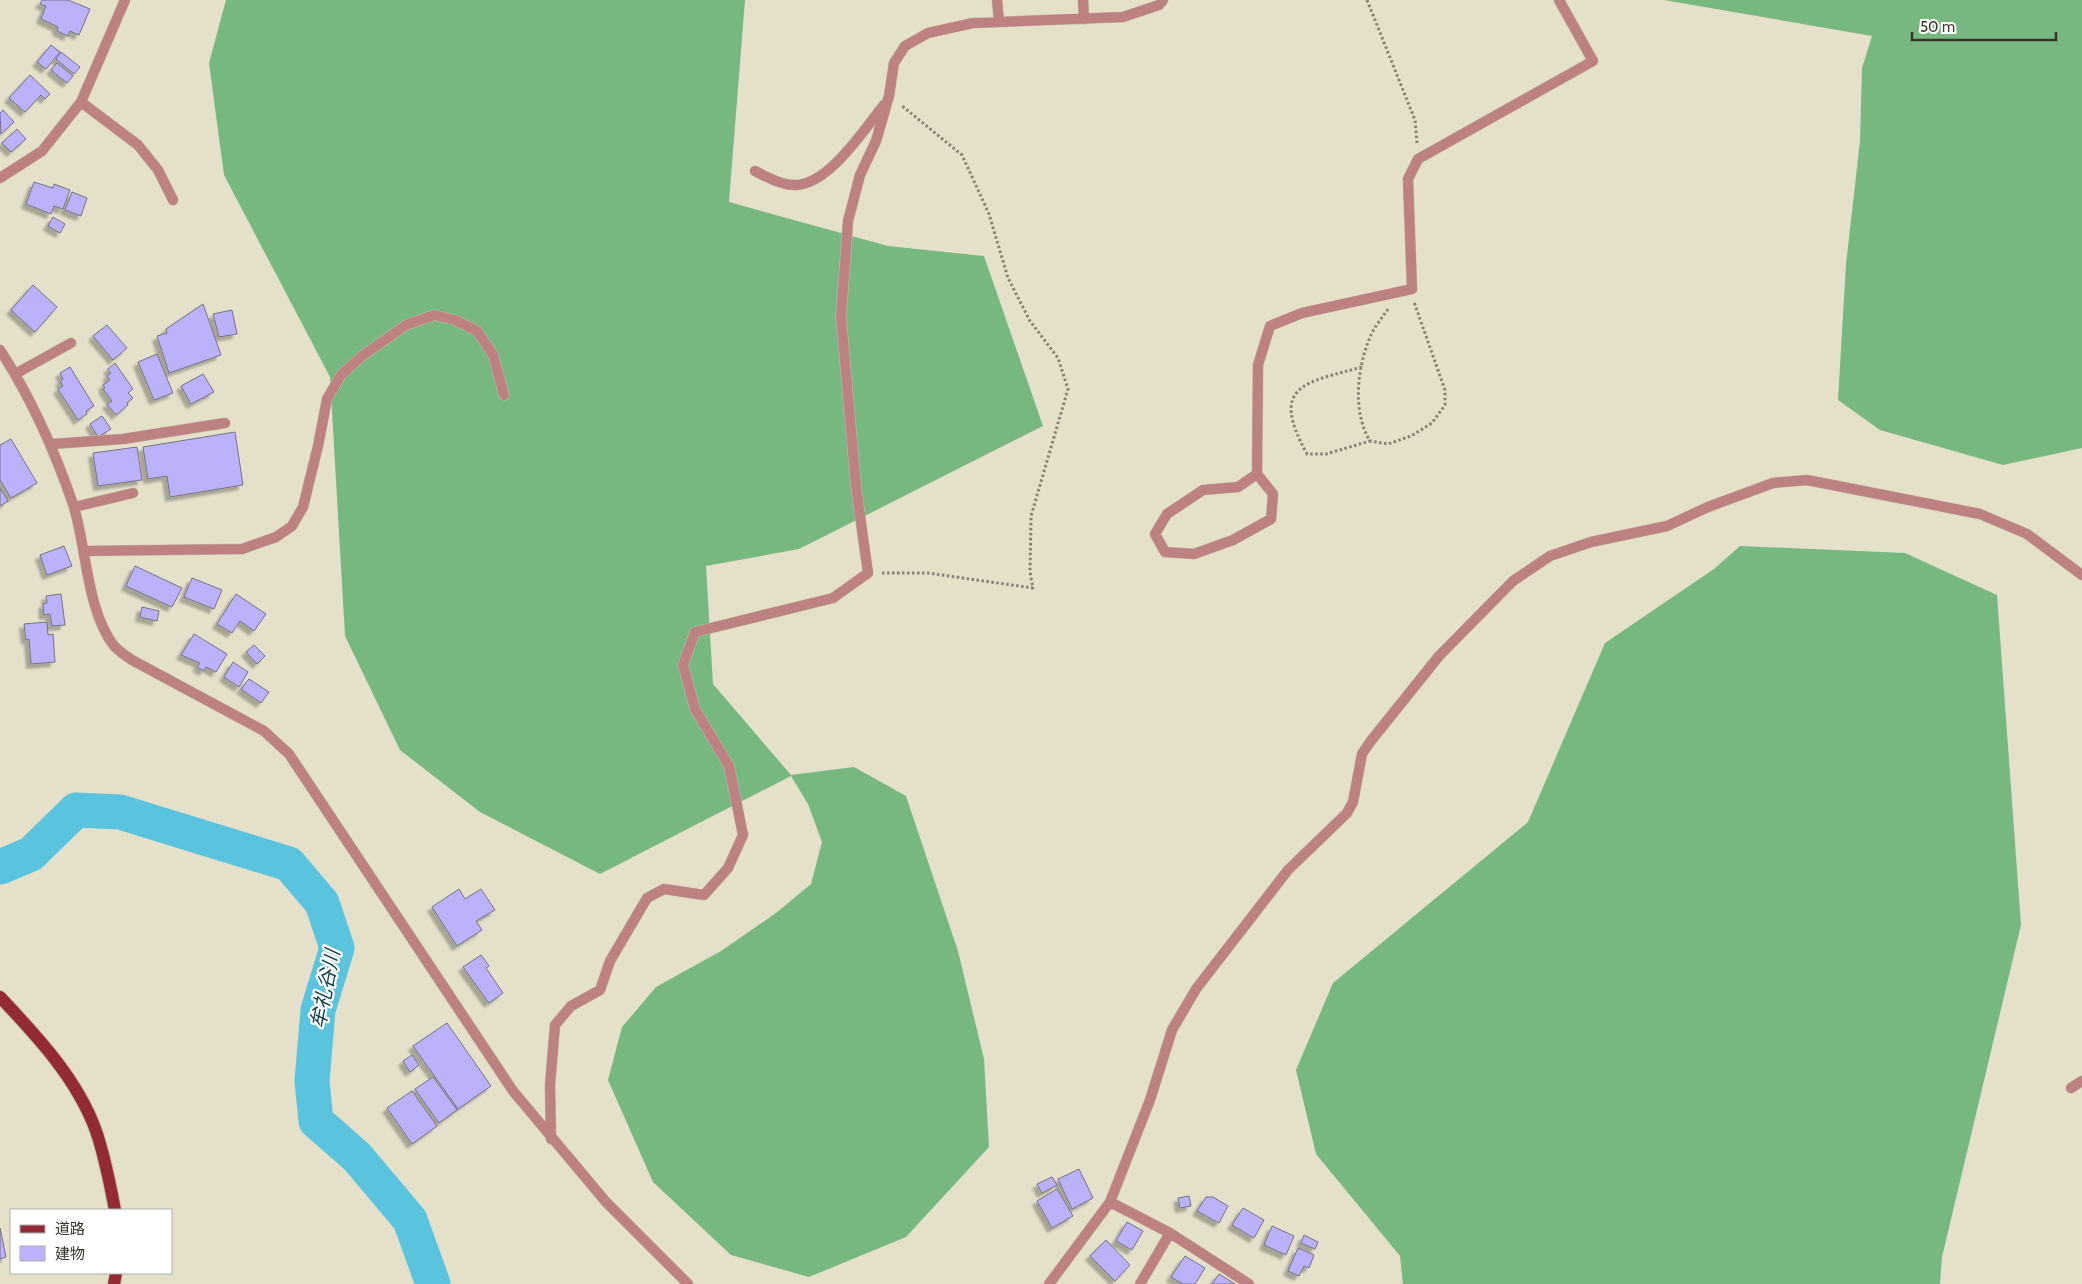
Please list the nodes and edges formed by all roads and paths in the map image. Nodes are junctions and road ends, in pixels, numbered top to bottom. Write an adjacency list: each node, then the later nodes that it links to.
1 (124, 0): 10 (street)
2 (998, 0): 8 (street)
3 (1083, 0): 7 (street)
4 (1163, 0): 7 (street)
5 (1367, 0): 11 (path)
6 (1559, 0): 11 (street)
7 (1084, 18): 8 (street)
8 (999, 22): 9 (street)
9 (888, 99): 12 (street); 29 (street); 29 (path)
10 (81, 102): 13 (street); 14 (street)
11 (1418, 159): 15 (street)
12 (755, 171)
13 (0, 178)
14 (173, 200)
15 (1412, 289): 16 (street); 23 (path)
16 (1394, 293): 19 (path); 25 (street)
17 (71, 343): 20 (street)
18 (0, 350): 20 (street)
19 (1362, 367): 23 (path); 23 (path)
20 (15, 374): 24 (street)
21 (504, 395): 28 (street)
22 (225, 423): 24 (street)
23 (1370, 440)
24 (52, 444): 27 (street)
25 (1257, 474): 25 (street)
26 (133, 493): 27 (street)
27 (74, 507): 28 (street)
28 (84, 551): 34 (street)
29 (868, 573): 34 (street)
30 (2082, 576): 35 (street)
31 (0, 997): 36 (main road)
32 (2082, 1081): 33 (street)
33 (2071, 1088)
34 (551, 1139): 38 (street)
35 (1110, 1202): 37 (street); 39 (street)
36 (115, 1209)
37 (1170, 1233): 40 (street); 41 (street)
38 (688, 1284)
39 (1049, 1284)
40 (1140, 1284)
41 (1249, 1284)

